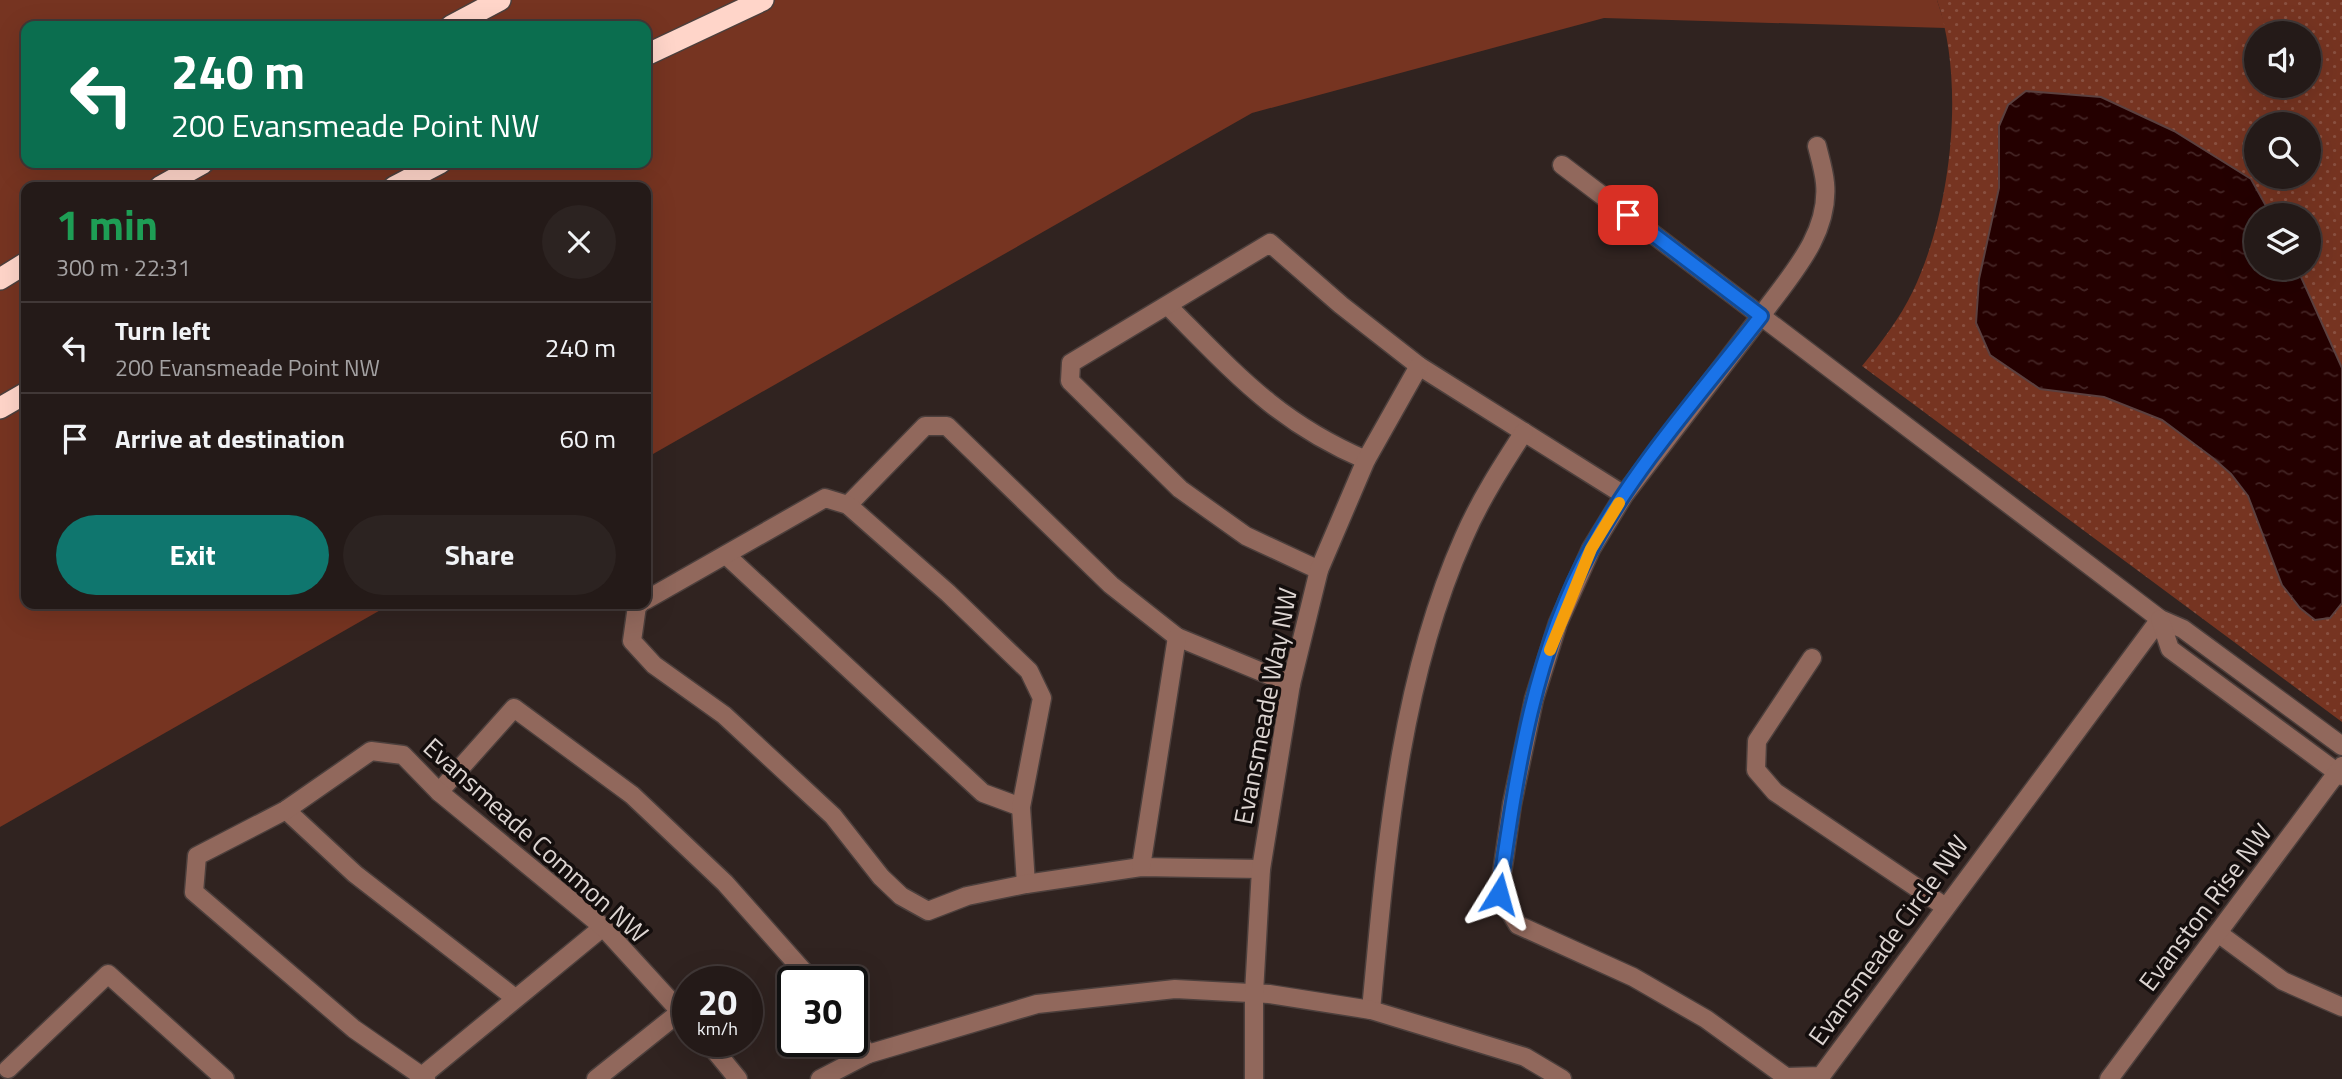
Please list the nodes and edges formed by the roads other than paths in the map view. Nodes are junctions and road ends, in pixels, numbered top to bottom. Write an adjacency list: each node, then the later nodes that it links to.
1 (500, 0): 3 (highway)
2 (763, 0): 4 (highway)
3 (460, 21)
4 (651, 53)
5 (1817, 146): 14 (street, Evansmeade Circle NW)
6 (1562, 165): 14 (street)
7 (194, 168): 9 (highway)
8 (430, 168): 10 (highway)
9 (169, 182)
10 (404, 182)
11 (21, 267): 12 (highway)
12 (0, 279)
13 (1168, 306): 15 (street); 19 (street); 23 (street)
14 (1761, 316): 20 (street, Evansmeade Circle NW); 26 (street)
15 (1419, 366): 18 (street); 19 (street, Evansmeade Way NW)
16 (21, 396): 17 (highway)
17 (0, 408)
18 (1524, 432): 20 (street); 46 (street)
19 (1366, 460): 23 (street, Evansmeade Way NW)
20 (1624, 495): 38 (street, Evansmeade Circle NW)
21 (848, 505): 22 (street); 27 (street); 33 (street)
22 (726, 555): 24 (street); 33 (street)
23 (1319, 570): 29 (street, Evansmeade Way NW)
24 (651, 597)
25 (637, 609): 37 (street)
26 (2160, 619): 30 (street); 31 (street); 38 (street, Evansmeade Circle NW)
27 (1177, 637): 29 (street); 35 (street)
28 (1812, 657): 38 (street)
29 (1291, 684): 36 (street, Evansmeade Way NW)
30 (2342, 746)
31 (2340, 772): 40 (street, Evanston Rise NW)
32 (439, 792): 34 (street, Evansmeade Common NW); 39 (street, Evansmeade Common NW); 41 (street)
33 (1021, 807): 37 (street)
34 (286, 810): 43 (street); 52 (street, Evansmeade Common NW)
35 (1141, 867): 36 (street); 37 (street)
36 (1261, 869): 42 (street, Evansmeade Way NW)
37 (1026, 884)
38 (1944, 906)
39 (603, 927): 43 (street); 44 (street, Evansmeade Common NW)
40 (2218, 933): 45 (street); 59 (street, Evanston Rise NW)
41 (799, 966)
42 (1254, 993): 46 (street); 48 (street); 57 (street, Evansmeade Way NW)
43 (515, 998): 52 (street)
44 (672, 1003)
45 (2342, 1007)
46 (1371, 1010): 58 (street)
47 (672, 1025): 54 (street, Evansmeade Common NW)
48 (868, 1054)
49 (720, 1057): 55 (street)
50 (862, 1057): 56 (street)
51 (10, 1073): 53 (street)
52 (424, 1078)
53 (225, 1079)
54 (596, 1079)
55 (738, 1079)
56 (820, 1079)
57 (1254, 1079)
58 (1562, 1079)
59 (2109, 1079)

